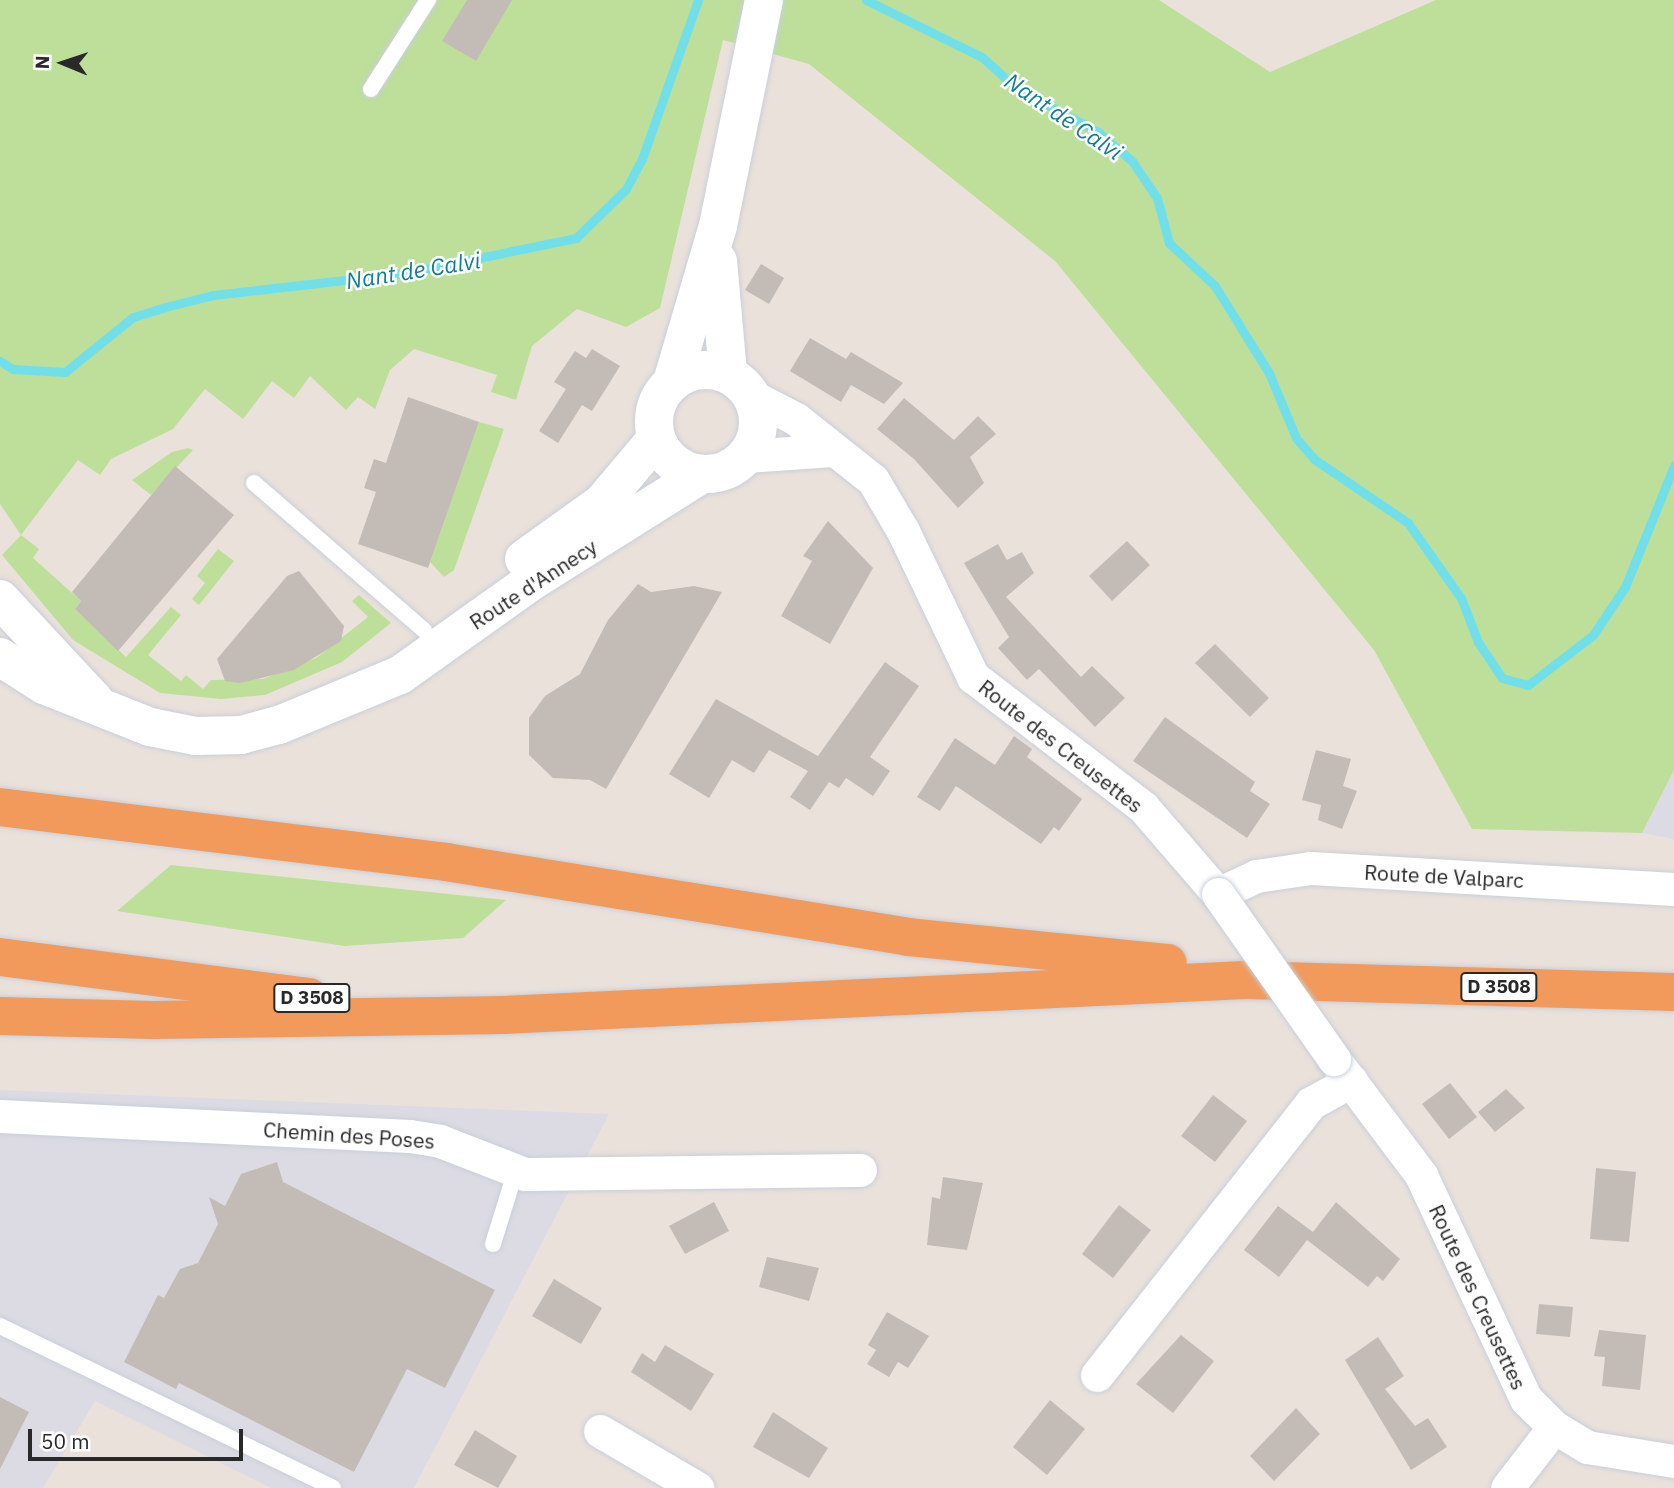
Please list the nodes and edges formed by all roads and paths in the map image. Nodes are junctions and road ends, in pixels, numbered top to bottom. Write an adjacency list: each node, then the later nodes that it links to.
1 (428, 0): 3 (lane)
2 (764, 0): 4 (main road)
3 (371, 89)
4 (718, 226): 5 (main road); 6 (main road)
5 (672, 382): 6 (main road); 7 (main road)
6 (740, 385): 8 (street, Route des Creusettes); 9 (main road)
7 (656, 439): 10 (main road); 13 (main road, Route d'Annecy)
8 (832, 450): 9 (street); 19 (street, Route des Creusettes)
9 (746, 456): 10 (main road)
10 (700, 475): 15 (main road, Route d'Annecy)
11 (254, 483): 13 (lane)
12 (0, 599): 16 (main road, Route d'Annecy)
13 (424, 630): 15 (main road, Route d'Annecy)
14 (0, 657): 16 (main road, Route d'Annecy)
15 (364, 689): 16 (main road, Route d'Annecy)
16 (104, 710)
17 (0, 807): 21 (highway)
18 (1674, 889): 19 (street, Route de Valparc)
19 (1218, 894): 25 (street, Route des Creusettes, bridge)
20 (0, 957): 23 (highway, D 3508)
21 (1358, 982): 22 (highway, D 3508); 23 (highway, D 3508)
22 (1674, 992)
23 (626, 1009): 24 (highway)
24 (0, 1016)
25 (1342, 1070): 31 (street); 32 (street, Route des Creusettes)
26 (0, 1116): 28 (street, Chemin des Poses)
27 (860, 1170): 28 (street, Chemin des Poses)
28 (515, 1173): 29 (lane)
29 (493, 1244)
30 (0, 1326): 35 (lane)
31 (1097, 1375)
32 (1554, 1427): 34 (street, Route des Creusettes); 37 (street)
33 (600, 1431): 36 (street)
34 (1674, 1461)
35 (333, 1488)
36 (697, 1488)
37 (1507, 1488)

